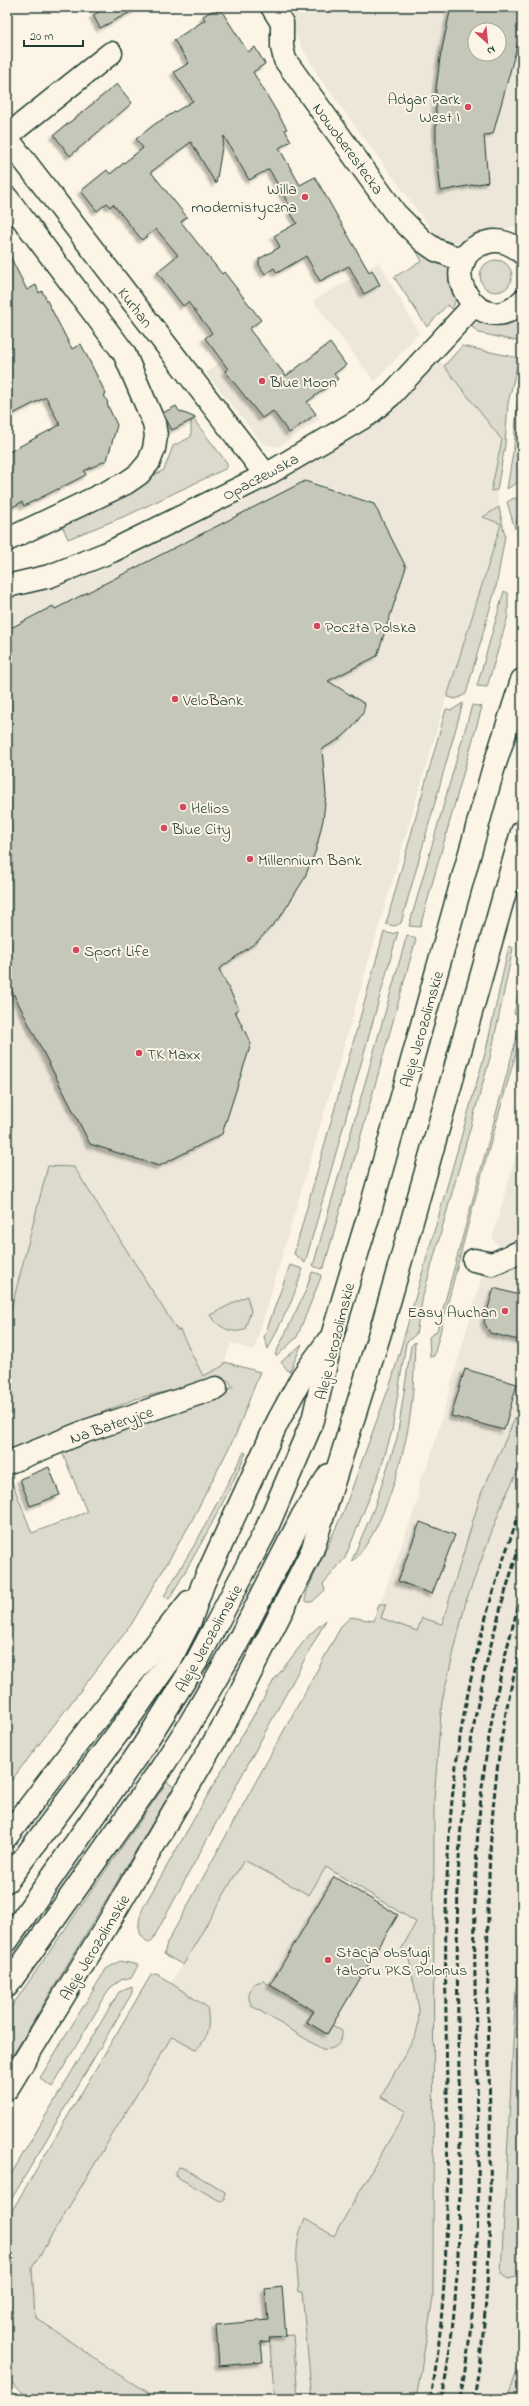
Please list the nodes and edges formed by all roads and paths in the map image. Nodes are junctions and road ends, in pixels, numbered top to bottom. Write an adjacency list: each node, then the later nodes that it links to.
1 (272, 7): 6 (main road, Nowoberestecka)
2 (110, 53): 3 (main road)
3 (7, 137): 9 (main road, Kurhan)
4 (7, 198): 10 (main road)
5 (521, 251): 6 (main road)
6 (464, 261): 8 (main road)
7 (522, 301): 8 (main road)
8 (474, 305): 9 (main road, Opaczewska)
9 (266, 475): 11 (main road, Opaczewska)
10 (7, 540)
11 (7, 586)
12 (522, 680): 16 (main road, Aleje Jerozolimskie)
13 (522, 832): 18 (main road, Aleje Jerozolimskie)
14 (522, 1251): 15 (main road)
15 (474, 1260)
16 (333, 1333): 20 (main road); 23 (main road, Aleje Jerozolimskie)
17 (216, 1388): 19 (main road, Na Bateryjce)
18 (340, 1457): 24 (main road, Aleje Jerozolimskie); 25 (main road, Aleje Jerozolimskie)
19 (7, 1463)
20 (203, 1584): 21 (main road, Aleje Jerozolimskie); 22 (main road)
21 (7, 1836)
22 (7, 1881)
23 (7, 1941)
24 (7, 1986)
25 (7, 2089)

